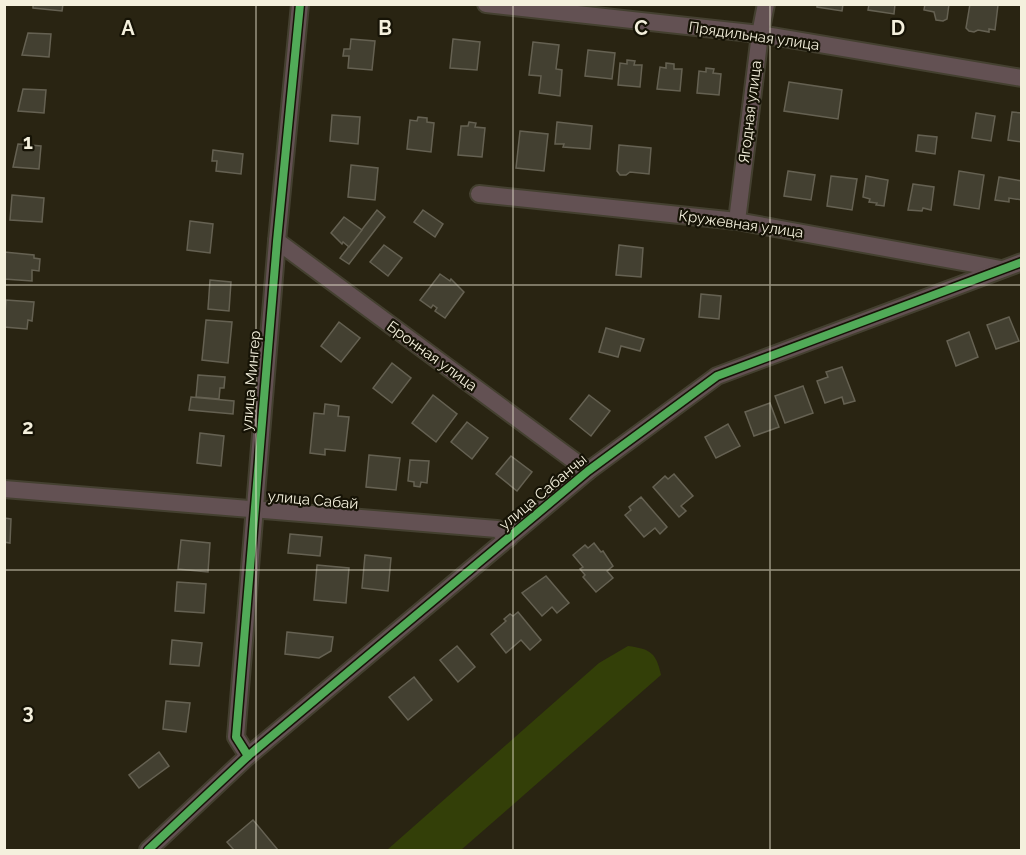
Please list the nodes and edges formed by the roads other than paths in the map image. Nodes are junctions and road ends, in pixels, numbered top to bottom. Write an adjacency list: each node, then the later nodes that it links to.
1 (300, 4): 8 (street, улица Мингер)
2 (486, 4): 4 (street, Прядильная улица)
3 (766, 4): 4 (street, Ягодная улица)
4 (760, 34): 5 (street, Прядильная улица); 7 (street, Ягодная улица)
5 (1022, 78)
6 (479, 194): 7 (street, Кружевная улица)
7 (737, 220): 10 (street, Кружевная улица)
8 (277, 241): 11 (street, Бронная улица); 13 (street, улица Мингер)
9 (1022, 262): 10 (street, улица Сабанчы)
10 (1002, 269): 11 (street, улица Сабанчы)
11 (588, 471): 14 (street, улица Сабанчы)
12 (4, 489): 13 (street, улица Сабай)
13 (254, 509): 14 (street, улица Сабай); 15 (street, улица Мингер)
14 (509, 537): 15 (street, улица Сабанчы)
15 (248, 756): 16 (street, улица Сабанчы)
16 (148, 850)

